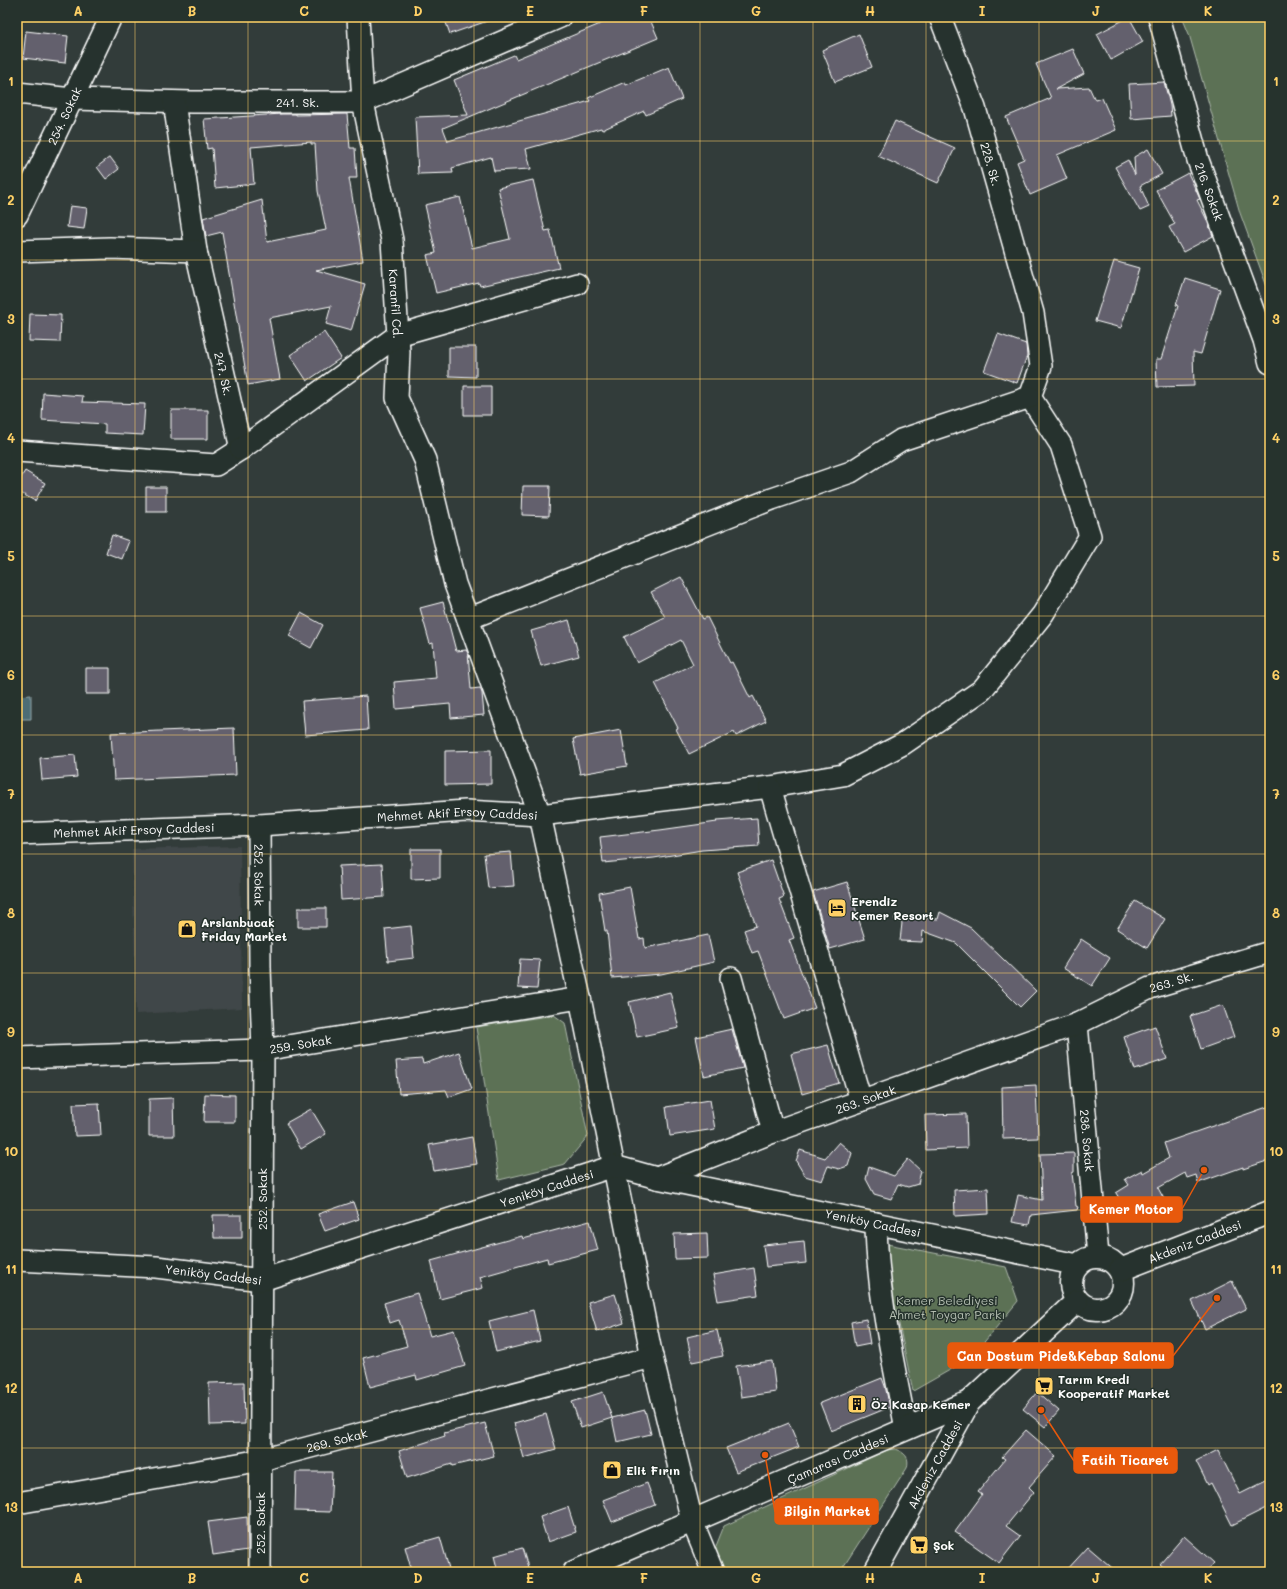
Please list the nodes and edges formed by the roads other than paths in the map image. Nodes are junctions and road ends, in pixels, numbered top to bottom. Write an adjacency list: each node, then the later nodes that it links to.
1 (111, 17): 7 (street, 254. Sokak)
2 (358, 17): 9 (street, Karanfil Cd.)
3 (560, 17): 9 (street, 241. Sk.)
4 (940, 17): 16 (street, 228. Sk.)
5 (1159, 17): 15 (street, 216. Sokak)
6 (17, 93): 7 (street, 241. Sk.)
7 (72, 99): 8 (street, 241. Sk.); 10 (street, 254. Sokak)
8 (174, 102): 9 (street, 241. Sk.); 12 (street, 247. Sk.)
9 (363, 102): 14 (street, Karanfil Cd.)
10 (17, 215)
11 (17, 251): 12 (street)
12 (196, 251): 17 (street, 247. Sk.)
13 (577, 284): 14 (street)
14 (398, 335): 17 (street); 19 (street, Karanfil Cd.)
15 (1270, 363)
16 (1030, 398): 19 (street); 20 (street)
17 (241, 449): 18 (street)
18 (17, 451)
19 (468, 619): 21 (street, Karanfil Cd.)
20 (770, 787): 21 (street); 30 (street)
21 (540, 815): 22 (street, Mehmet Akif Ersoy Caddesi); 26 (street, Mehmet Akif Ersoy Caddesi)
22 (259, 825): 23 (street, Mehmet Akif Ersoy Caddesi); 28 (street, 252. Sokak)
23 (17, 834)
24 (1270, 952): 27 (street, 263. Sk.)
25 (731, 978): 31 (street)
26 (580, 998): 28 (street, 259. Sokak); 32 (street, Mehmet Akif Ersoy Caddesi)
27 (1077, 1024): 30 (street, 263. Sokak); 36 (street, 238. Sokak)
28 (263, 1050): 29 (street, 259. Sokak); 40 (street, 252. Sokak)
29 (17, 1058)
30 (861, 1101): 31 (street, 263. Sokak)
31 (773, 1132): 33 (street, 263. Sokak)
32 (614, 1166): 33 (street, Yeniköy Caddesi); 40 (street, Yeniköy Caddesi); 42 (street, Mehmet Akif Ersoy Caddesi)
33 (657, 1178): 35 (street, Yeniköy Caddesi)
34 (1270, 1212): 39 (street, Akdeniz Caddesi)
35 (876, 1223): 38 (street, Yeniköy Caddesi); 44 (street)
36 (1098, 1256): 38 (street); 39 (street)
37 (17, 1260): 40 (street, Yeniköy Caddesi)
38 (1078, 1265): 41 (street)
39 (1120, 1270): 41 (street)
40 (262, 1280): 45 (street, 252. Sokak)
41 (1077, 1300): 43 (street, Akdeniz Caddesi)
42 (652, 1357): 45 (street, 269. Sokak); 47 (street, Mehmet Akif Ersoy Caddesi)
43 (969, 1402): 44 (street, Çamarası Caddesi); 51 (street, Akdeniz Caddesi)
44 (906, 1429): 47 (street, Çamarası Caddesi)
45 (261, 1460): 46 (street, 269. Sokak); 48 (street, 252. Sokak)
46 (17, 1503)
47 (692, 1521): 49 (street, Çamarası Caddesi); 50 (street, Mehmet Akif Ersoy Caddesi)
48 (260, 1572)
49 (574, 1572)
50 (713, 1572)
51 (875, 1572)

